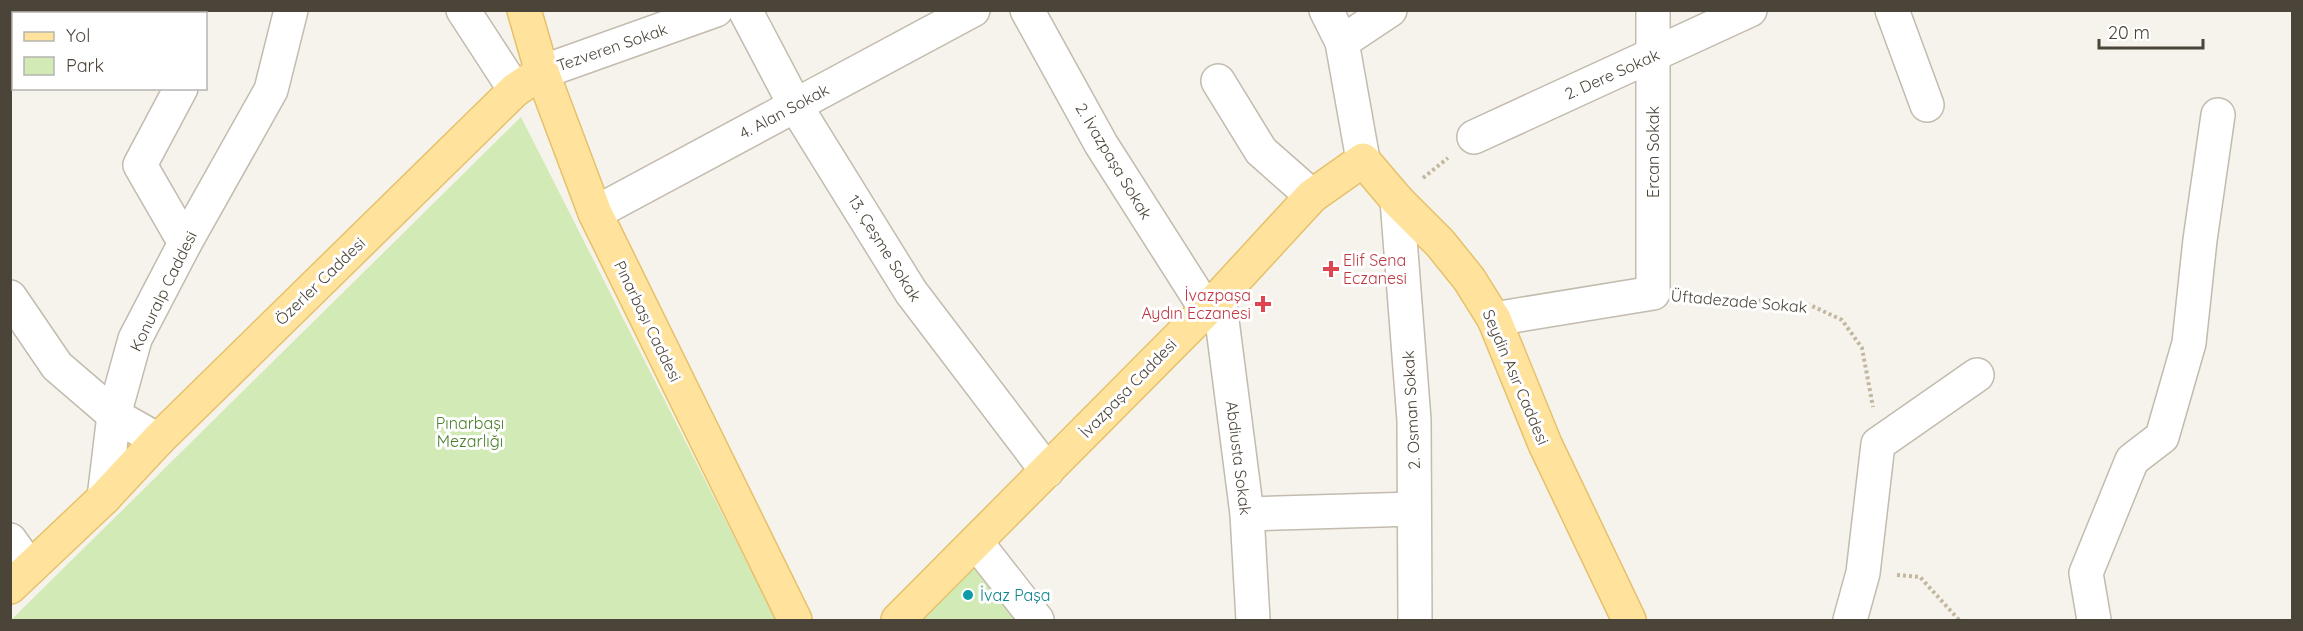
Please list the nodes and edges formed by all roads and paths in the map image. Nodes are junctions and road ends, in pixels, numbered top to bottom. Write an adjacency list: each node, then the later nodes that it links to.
1 (291, 10): 27 (street, Konuralp Caddesi)
2 (463, 10): 18 (street)
3 (524, 10): 15 (main road, Pınarbaşı Caddesi)
4 (716, 10): 15 (street, Tezveren Sokak)
5 (745, 10): 19 (street, 13. Çeşme Sokak)
6 (973, 10): 19 (street, 4. Alan Sokak)
7 (1027, 10): 30 (street, 2. İvazpaşa Sokak)
8 (1326, 10): 13 (street)
9 (1390, 10): 13 (street)
10 (1653, 10): 14 (street, Ercan Sokak)
11 (1750, 10): 14 (street, 2. Dere Sokak)
12 (1892, 10): 20 (street)
13 (1342, 42): 23 (street)
14 (1653, 56): 22 (street, 2. Dere Sokak); 28 (street, Ercan Sokak)
15 (543, 72): 18 (main road, Özerler Caddesi); 26 (main road, Pınarbaşı Caddesi)
16 (1218, 81): 24 (street)
17 (180, 90): 27 (street)
18 (515, 90): 34 (main road, Özerler Caddesi)
19 (795, 105): 26 (street, 4. Alan Sokak); 36 (street, 13. Çeşme Sokak)
20 (1927, 105)
21 (2218, 115): 52 (street)
22 (1474, 137): 25 (path)
23 (1363, 160): 24 (main road, İvazpaşa Caddesi); 25 (main road, Seydin Asır Caddesi)
24 (1312, 196): 30 (main road, İvazpaşa Caddesi)
25 (1397, 200): 31 (main road, Seydin Asır Caddesi); 38 (street, 2. Osman Sokak)
26 (595, 213): 44 (main road, Pınarbaşı Caddesi)
27 (185, 243): 33 (street, Konuralp Caddesi)
28 (1653, 293): 31 (street); 35 (path, Üftadezade Sokak)
29 (10, 297): 33 (street)
30 (1212, 303): 36 (main road, İvazpaşa Caddesi); 39 (street, Abdiusta Sokak)
31 (1494, 319): 49 (main road, Seydin Asır Caddesi)
32 (1977, 375): 35 (street)
33 (114, 415): 34 (street); 37 (street, Konuralp Caddesi)
34 (158, 440): 37 (main road, Özerler Caddesi)
35 (1878, 444): 42 (street)
36 (1047, 471): 41 (main road, İvazpaşa Caddesi)
37 (104, 498): 43 (main road)
38 (1414, 509): 39 (street); 48 (street, 2. Osman Sokak)
39 (1247, 514): 47 (street, Abdiusta Sokak)
40 (10, 540): 43 (street)
41 (976, 542): 45 (main road, İvazpaşa Caddesi); 46 (street)
42 (1863, 573): 50 (street); 51 (path)
43 (20, 578)
44 (795, 621)
45 (898, 621)
46 (1037, 621)
47 (1253, 621)
48 (1415, 621)
49 (1629, 621)
50 (1850, 621)
51 (1959, 621)
52 (2094, 621)

